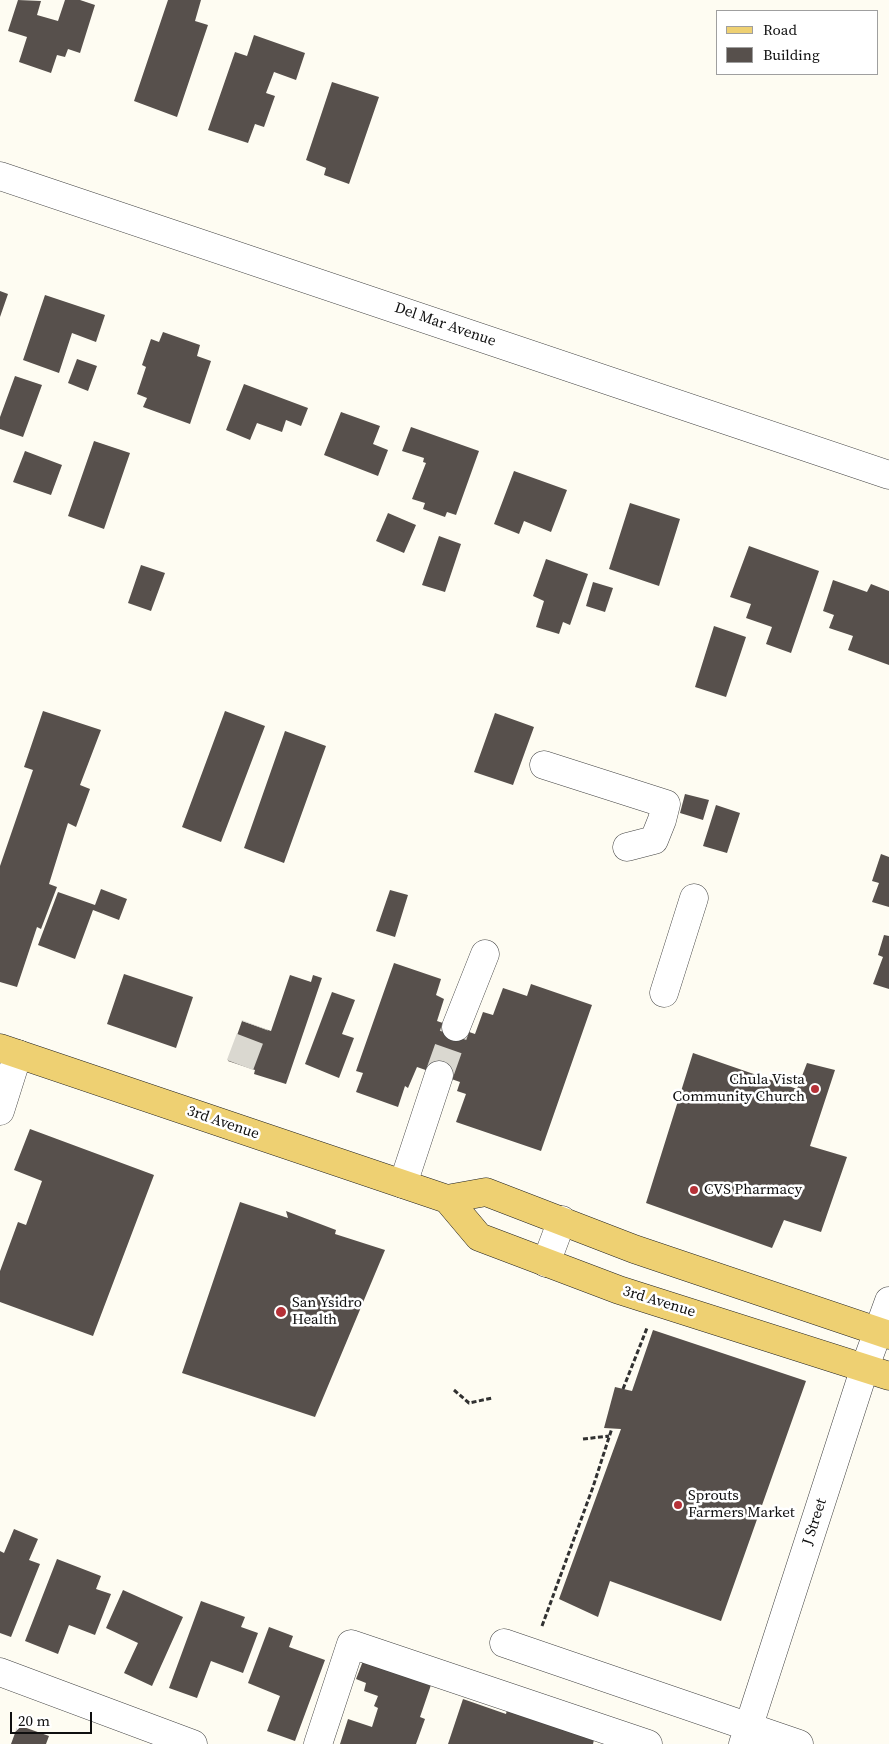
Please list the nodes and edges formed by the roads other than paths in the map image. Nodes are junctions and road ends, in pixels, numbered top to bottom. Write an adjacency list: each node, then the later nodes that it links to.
1 (0, 176): 2 (street, Del Mar Avenue)
2 (889, 475)
3 (544, 765): 4 (street)
4 (627, 847)
5 (694, 898): 7 (street)
6 (485, 954): 8 (street)
7 (664, 993)
8 (456, 1027)
9 (9, 1051): 11 (street); 12 (main road, 3rd Avenue)
10 (439, 1074): 12 (street)
11 (0, 1111)
12 (403, 1184): 13 (main road, 3rd Avenue)
13 (447, 1199): 14 (main road, 3rd Avenue); 15 (main road, 3rd Avenue)
14 (562, 1220): 15 (street); 17 (main road, 3rd Avenue)
15 (546, 1263): 18 (main road, 3rd Avenue)
16 (889, 1300): 17 (street, J Street)
17 (884, 1333): 18 (street, J Street)
18 (877, 1372): 21 (street, J Street)
19 (504, 1643): 21 (street)
20 (0, 1672): 22 (street)
21 (746, 1735): 25 (street)
22 (193, 1744)
23 (318, 1744): 24 (street)
24 (648, 1744)
25 (799, 1744)

